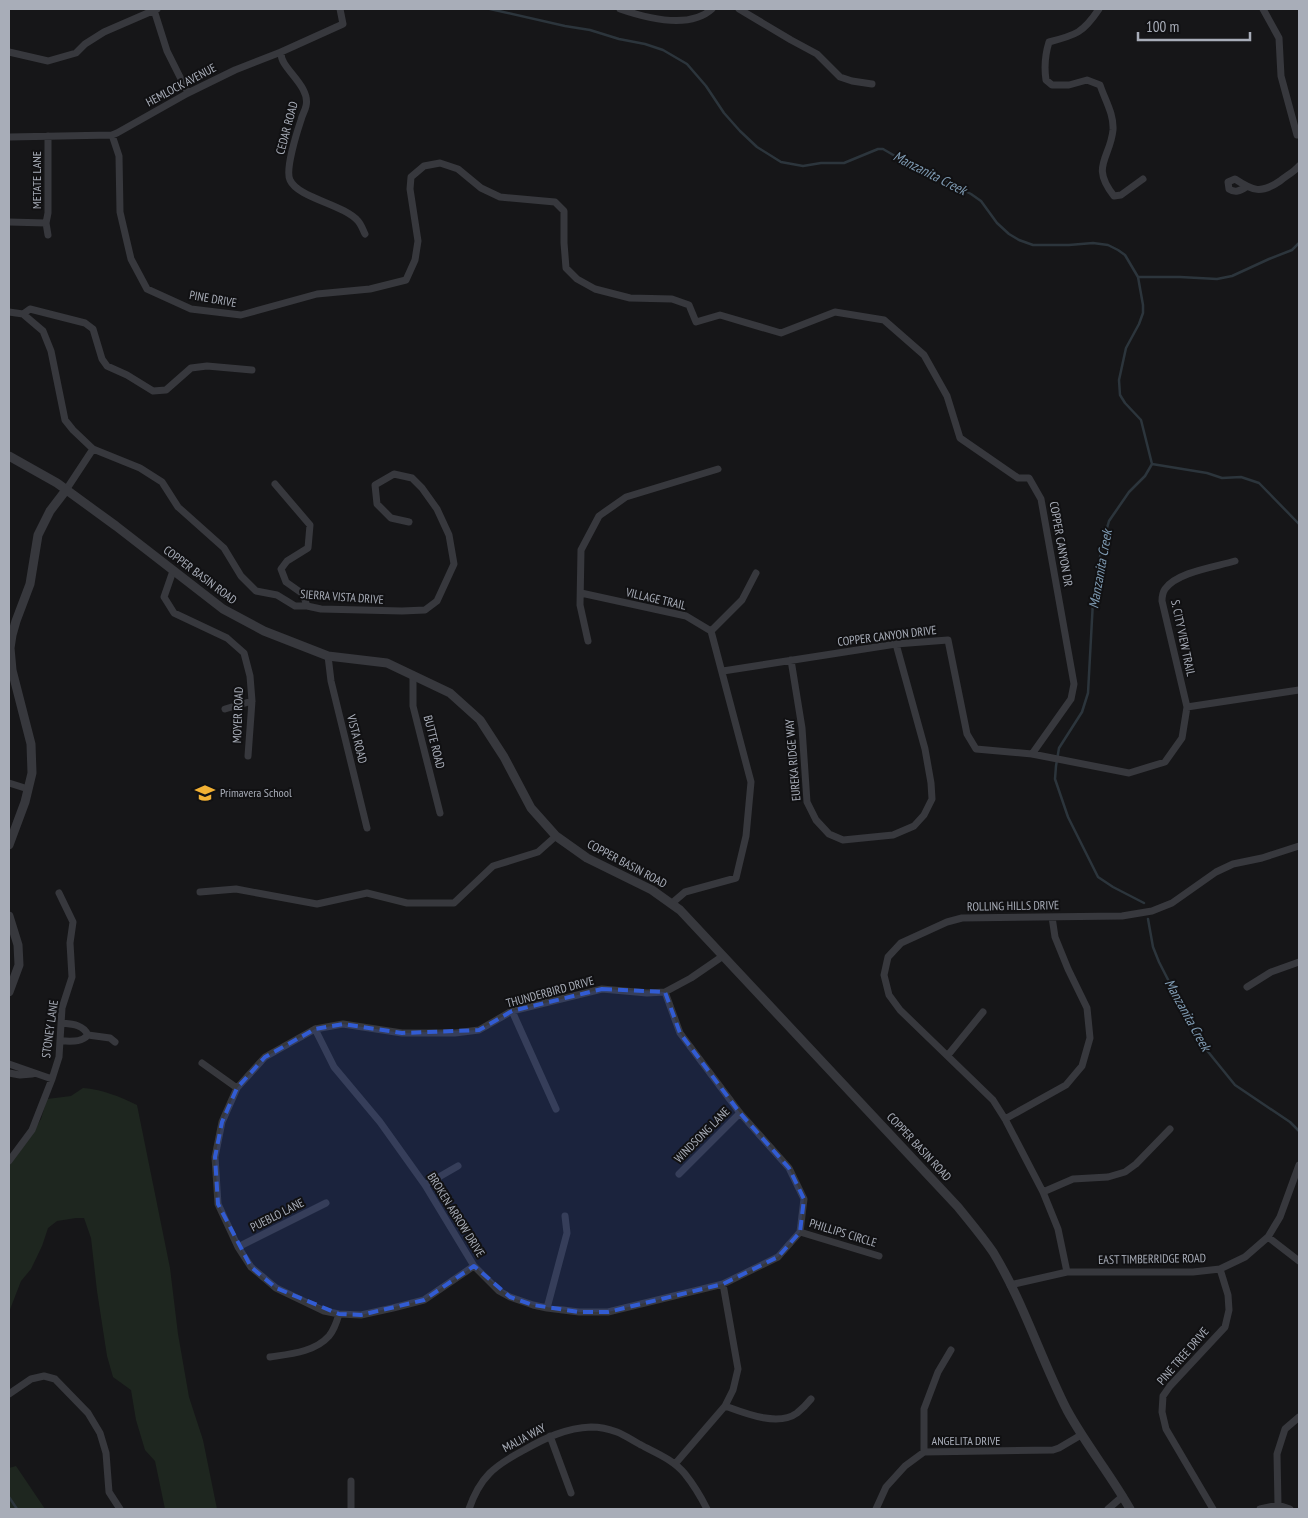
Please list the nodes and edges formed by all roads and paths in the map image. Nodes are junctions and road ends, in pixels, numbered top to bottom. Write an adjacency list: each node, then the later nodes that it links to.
1 (340, 9): 9 (street, HEMLOCK AVENUE)
2 (620, 9): 3 (street)
3 (712, 9)
4 (739, 9): 10 (street)
5 (1099, 9): 17 (street)
6 (1263, 9): 14 (street)
7 (155, 10): 8 (street); 11 (street)
8 (9, 52)
9 (280, 52): 11 (street, HEMLOCK AVENUE); 21 (street, CEDAR ROAD)
10 (872, 84)
11 (188, 93): 12 (street, HEMLOCK AVENUE)
12 (112, 135): 13 (street, HEMLOCK AVENUE); 25 (street, PINE DRIVE)
13 (48, 136): 15 (street, HEMLOCK AVENUE); 20 (street, METATE LANE)
14 (1298, 136)
15 (9, 137)
16 (1299, 166): 18 (street)
17 (1143, 179)
18 (1246, 187)
19 (9, 222): 20 (street)
20 (46, 223): 22 (street, METATE LANE)
21 (365, 234)
22 (48, 235)
23 (9, 312): 24 (street)
24 (23, 314): 26 (street); 27 (street, SIERRA VISTA DRIVE)
25 (696, 322): 50 (street, COPPER CANYON DR)
26 (252, 370)
27 (92, 449): 31 (street); 37 (street, SIERRA VISTA DRIVE)
28 (9, 456): 31 (street, COPPER BASIN ROAD)
29 (718, 469): 36 (street)
30 (275, 484): 37 (street)
31 (66, 490): 34 (street, COPPER BASIN ROAD); 41 (street)
32 (409, 522): 37 (street, SIERRA VISTA DRIVE)
33 (1235, 561): 48 (street, S. CITY VIEW TRAIL)
34 (173, 571): 42 (street, COPPER BASIN ROAD); 47 (street, MOYER ROAD)
35 (756, 573): 38 (street)
36 (581, 593): 38 (street, VILLAGE TRAIL); 39 (street)
37 (307, 606)
38 (711, 631): 44 (street)
39 (588, 641)
40 (896, 644): 43 (street, COPPER CANYON DRIVE); 43 (street, EUREKA RIDGE WAY); 50 (street, COPPER CANYON DRIVE)
41 (10, 648): 53 (street)
42 (328, 656): 45 (street, COPPER BASIN ROAD); 55 (street, VISTA ROAD)
43 (791, 660): 44 (street, COPPER CANYON DRIVE)
44 (723, 671): 61 (street)
45 (413, 675): 54 (street, BUTTE ROAD); 56 (street, COPPER BASIN ROAD)
46 (1299, 690): 48 (street)
47 (252, 701): 49 (street); 51 (street, MOYER ROAD)
48 (1187, 707): 50 (street, COPPER CANYON DRIVE)
49 (225, 709)
50 (1032, 754)
51 (248, 756)
52 (9, 783): 53 (street)
53 (28, 789): 57 (street)
54 (440, 813)
55 (367, 828)
56 (556, 836): 59 (street); 61 (street, COPPER BASIN ROAD)
57 (9, 845)
58 (1299, 846): 63 (street, ROLLING HILLS DRIVE)
59 (200, 892)
60 (60, 893): 71 (street, STONEY LANE)
61 (671, 904): 64 (street, COPPER BASIN ROAD)
62 (9, 916): 67 (street)
63 (1052, 917): 76 (street, ROLLING HILLS DRIVE); 85 (street)
64 (723, 956): 68 (street, THUNDERBIRD DRIVE); 104 (street, COPPER BASIN ROAD)
65 (1299, 962): 66 (street)
66 (1247, 986)
67 (9, 992)
68 (664, 992): 69 (street, THUNDERBIRD DRIVE); 84 (street)
69 (512, 1011): 72 (street, THUNDERBIRD DRIVE); 83 (street)
70 (983, 1012): 76 (street)
71 (61, 1022): 73 (street); 74 (street, STONEY LANE)
72 (315, 1029): 82 (street, THUNDERBIRD DRIVE); 91 (street, BROKEN ARROW DRIVE)
73 (88, 1035): 74 (street); 75 (street)
74 (60, 1040): 81 (street, STONEY LANE)
75 (115, 1042)
76 (948, 1054): 85 (street, ROLLING HILLS DRIVE)
77 (202, 1063): 82 (street)
78 (9, 1064): 80 (street)
79 (9, 1073): 80 (street)
80 (35, 1074): 81 (street)
81 (52, 1080): 87 (street, STONEY LANE)
82 (237, 1088): 97 (street, THUNDERBIRD DRIVE)
83 (556, 1109)
84 (740, 1113): 90 (street, WINDSONG LANE); 95 (street)
85 (1005, 1119): 92 (street, ROLLING HILLS DRIVE)
86 (1170, 1129): 92 (street)
87 (9, 1161)
88 (1299, 1165): 96 (street, EAST TIMBERRIDGE ROAD)
89 (458, 1166): 91 (street)
90 (679, 1174)
91 (424, 1185): 100 (street, BROKEN ARROW DRIVE)
92 (1043, 1192): 102 (street, ROLLING HILLS DRIVE)
93 (326, 1203): 97 (street, PUEBLO LANE)
94 (565, 1216): 105 (street)
95 (800, 1232): 98 (street, PHILLIPS CIRCLE); 103 (street, BROKEN ARROW DRIVE)
96 (1268, 1236): 99 (street); 101 (street, EAST TIMBERRIDGE ROAD)
97 (238, 1247): 106 (street, THUNDERBIRD DRIVE)
98 (879, 1256)
99 (1299, 1261)
100 (474, 1266): 105 (street, BROKEN ARROW DRIVE); 106 (street, THUNDERBIRD DRIVE)
101 (1220, 1269): 102 (street, EAST TIMBERRIDGE ROAD); 128 (street, PINE TREE DRIVE)
102 (1066, 1272): 104 (street, EAST TIMBERRIDGE ROAD)
103 (723, 1284): 105 (street, BROKEN ARROW DRIVE); 111 (street)
104 (1010, 1285): 113 (street, COPPER BASIN ROAD)
105 (547, 1308)
106 (339, 1314): 108 (street)
107 (951, 1350): 115 (street)
108 (270, 1356)
109 (9, 1394): 122 (street)
110 (811, 1399): 111 (street)
111 (724, 1406): 116 (street)
112 (1299, 1417): 120 (street)
113 (1081, 1435): 115 (street, ANGELITA DRIVE); 119 (street, COPPER BASIN ROAD)
114 (550, 1436): 116 (street, MALIA WAY); 118 (street); 124 (street, MALIA WAY)
115 (924, 1452): 125 (street, ANGELITA DRIVE)
116 (675, 1464): 121 (street, MALIA WAY)
117 (351, 1482): 123 (street)
118 (570, 1493)
119 (1123, 1496): 126 (street); 127 (street, COPPER BASIN ROAD)
120 (1278, 1505): 129 (street); 130 (street)
121 (706, 1507)
122 (120, 1509)
123 (351, 1509)
124 (469, 1509)
125 (876, 1509)
126 (1108, 1509)
127 (1130, 1509)
128 (1213, 1509)
129 (1260, 1509)
130 (1290, 1509)

